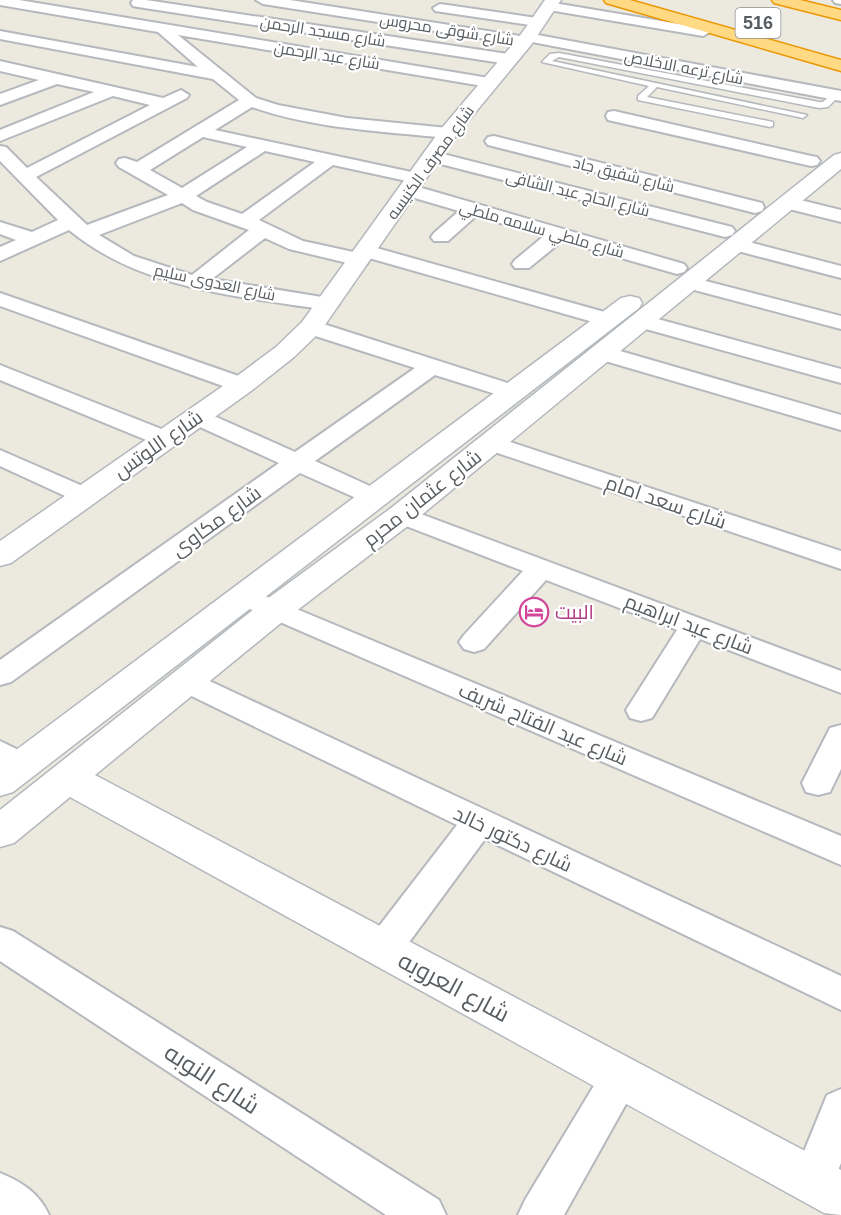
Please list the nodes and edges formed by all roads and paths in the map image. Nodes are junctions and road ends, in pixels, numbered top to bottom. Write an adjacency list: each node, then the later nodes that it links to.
1 (263, 0): 10 (street, شارع شوقى محروس)
2 (482, 0): 10 (street)
3 (612, 0): 17 (highway)
4 (780, 0): 9 (highway, 516)
5 (0, 1): 11 (street, شارع عبد الرحمن)
6 (134, 1): 11 (street); 15 (street, شارع مسجد الرحمن)
7 (431, 7): 10 (street)
8 (0, 12): 14 (street)
9 (841, 15)
10 (538, 20): 12 (street); 15 (main road, شارع مصرف الكنيسه); 25 (street, شارع ترعه الاخلاص)
11 (164, 29): 14 (street); 21 (street, شارع عبد الرحمن)
12 (703, 32)
13 (0, 35): 18 (street)
14 (178, 43): 18 (street)
15 (508, 59): 21 (main road, شارع مصرف الكنيسه)
16 (0, 66): 19 (street)
17 (841, 66)
18 (218, 75): 28 (street)
19 (55, 78): 23 (street); 24 (street)
20 (0, 81): 23 (street)
21 (489, 82): 34 (main road, شارع مصرف الكنيسه)
22 (655, 85): 25 (lane); 30 (lane); 32 (lane)
23 (29, 88): 27 (street)
24 (111, 91): 29 (street); 35 (street)
25 (839, 92)
26 (181, 95): 29 (street)
27 (0, 100)
28 (250, 101): 33 (street); 34 (street)
29 (165, 103): 43 (street)
30 (803, 115)
31 (614, 116): 42 (street)
32 (770, 124)
33 (198, 131): 38 (street, شارع ملطي سلامه ملطي); 45 (street)
34 (448, 133): 40 (main road, شارع مصرف الكنيسه)
35 (0, 136)
36 (841, 136): 42 (main road, شارع عثمان محرم)
37 (494, 141): 47 (street, شارع شفيق جاد)
38 (262, 145): 41 (street, شارع ملطي سلامه ملطي); 45 (street)
39 (0, 151): 43 (street, شارع العدوى سليم)
40 (431, 156): 44 (main road, شارع مصرف الكنيسه); 55 (street, شارع الحاج عبد الشافى)
41 (329, 160): 44 (street, شارع ملطي سلامه ملطي); 50 (street)
42 (832, 166): 46 (main road, شارع عثمان محرم); 47 (main road, شارع عثمان محرم)
43 (25, 176): 51 (street, شارع العدوى سليم)
44 (412, 184): 48 (street, شارع ملطي سلامه ملطي); 58 (main road, شارع مصرف الكنيسه)
45 (181, 197): 50 (street); 51 (street)
46 (788, 203): 49 (street); 55 (main road, شارع عثمان محرم)
47 (755, 207): 55 (main road, شارع عثمان محرم)
48 (472, 209): 53 (street, شارع ملطي سلامه ملطي); 54 (street)
49 (841, 216)
50 (254, 225): 58 (street); 62 (street)
51 (79, 227): 56 (street); 62 (street, شارع العدوى سليم)
52 (0, 228): 56 (street)
53 (558, 234): 59 (street); 61 (street, شارع ملطي سلامه ملطي)
54 (441, 237)
55 (731, 238): 60 (street, شارع الحاج عبد الشافى); 61 (main road, شارع عثمان محرم)
56 (33, 239): 57 (street)
57 (0, 255)
58 (363, 255): 64 (main road, شارع مصرف الكنيسه); 65 (street)
59 (522, 264)
60 (841, 272)
61 (683, 276): 65 (main road, شارع عثمان محرم); 66 (main road, شارع عثمان محرم); 67 (street, شارع ملطي سلامه ملطي)
62 (197, 281): 64 (street, شارع العدوى سليم)
63 (0, 299): 73 (street)
64 (328, 304): 68 (main road, شارع مصرف الكنيسه)
65 (607, 320): 74 (main road, شارع عثمان محرم)
66 (642, 321): 69 (main road, شارع عثمان محرم); 72 (street)
67 (841, 323)
68 (311, 327): 70 (street); 73 (main road, شارع اللوتس)
69 (603, 353): 76 (street); 78 (main road, شارع عثمان محرم)
70 (432, 366): 74 (street); 80 (street, شارع مكاوى)
71 (0, 372): 77 (street)
72 (841, 376)
73 (242, 385): 75 (main road, شارع اللوتس)
74 (512, 392): 82 (main road, شارع عثمان محرم)
75 (197, 417): 77 (main road, شارع اللوتس); 80 (street)
76 (841, 423)
77 (165, 440): 81 (main road, شارع اللوتس)
78 (492, 443): 83 (main road, شارع عثمان محرم); 85 (street, شارع سعد امام)
79 (0, 457): 81 (street)
80 (297, 462): 82 (street); 91 (street, شارع مكاوى)
81 (85, 496): 84 (main road, شارع اللوتس)
82 (374, 497): 87 (main road, شارع عثمان محرم)
83 (402, 515): 86 (street, شارع عيد ابراهيم); 88 (main road, شارع عثمان محرم)
84 (0, 556)
85 (841, 560)
86 (541, 568): 89 (street, شارع عيد ابراهيم); 90 (street)
87 (246, 597): 88 (street, شارع عبد الفتاح شريف); 96 (main road, شارع عثمان محرم)
88 (276, 610): 92 (main road, شارع عثمان محرم); 101 (street, شارع عبد الفتاح شريف)
89 (694, 626): 93 (street, شارع عيد ابراهيم); 94 (street)
90 (474, 642)
91 (0, 675)
92 (186, 681): 97 (main road, شارع عثمان محرم); 99 (street, شارع دكتور خالد)
93 (841, 682)
94 (640, 710)
95 (841, 736): 98 (street)
96 (8, 767)
97 (68, 778): 100 (main road, شارع عثمان محرم); 103 (main road, شارع العروبه)
98 (818, 783)
99 (478, 823): 103 (street); 104 (street, شارع دكتور خالد)
100 (0, 832)
101 (841, 851)
102 (0, 942): 110 (street, شارع النوبه)
103 (383, 949): 105 (main road, شارع العروبه)
104 (841, 994)
105 (621, 1077): 107 (main road, شارع العروبه); 111 (street)
106 (841, 1108): 107 (street)
107 (827, 1189)
108 (0, 1194): 109 (street)
109 (27, 1215)
110 (424, 1215)
111 (540, 1215)

